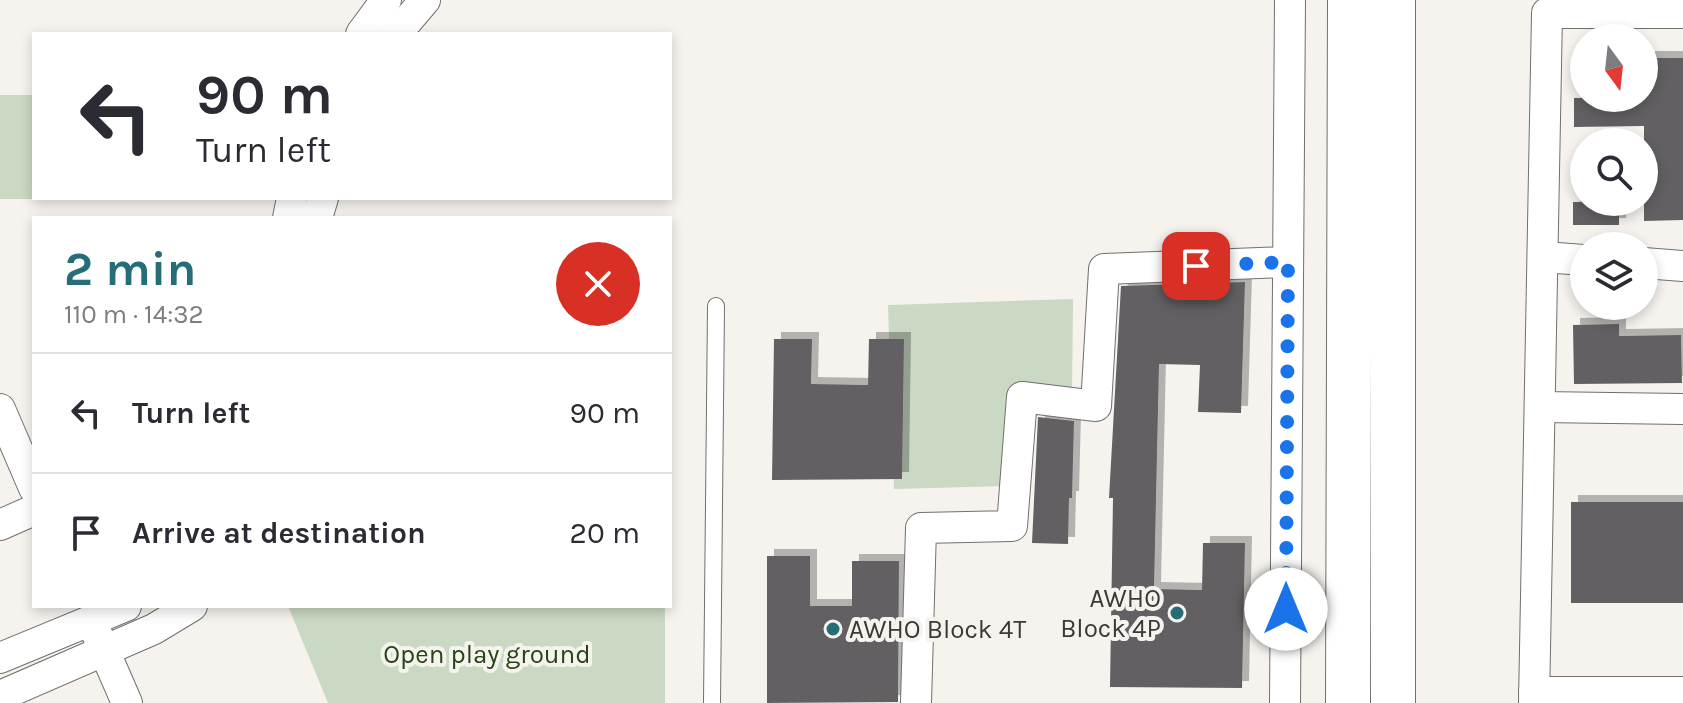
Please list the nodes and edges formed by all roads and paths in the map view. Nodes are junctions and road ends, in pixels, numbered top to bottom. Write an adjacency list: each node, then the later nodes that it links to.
1 (386, 0): 7 (street)
2 (425, 0): 8 (street)
3 (1290, 0): 11 (street)
4 (1350, 0): 33 (street)
5 (1393, 0): 34 (street)
6 (1683, 13): 9 (street)
7 (362, 32)
8 (398, 32)
9 (1543, 257): 10 (street); 15 (street)
10 (1570, 259)
11 (1288, 262): 31 (street); 32 (street)
12 (1658, 264): 13 (street)
13 (1683, 266)
14 (716, 306): 30 (lane)
15 (1540, 407): 17 (street); 28 (street)
16 (0, 409): 18 (street)
17 (1683, 409)
18 (32, 483)
19 (32, 511): 20 (street)
20 (0, 525)
21 (115, 608): 23 (street)
22 (189, 608): 24 (street)
23 (88, 613): 24 (street); 25 (street)
24 (104, 650): 27 (street); 29 (street)
25 (0, 658)
26 (1683, 692): 28 (street)
27 (0, 696)
28 (1534, 698)
29 (127, 703)
30 (712, 703)
31 (916, 703)
32 (1285, 703)
33 (1348, 703)
34 (1393, 703)

